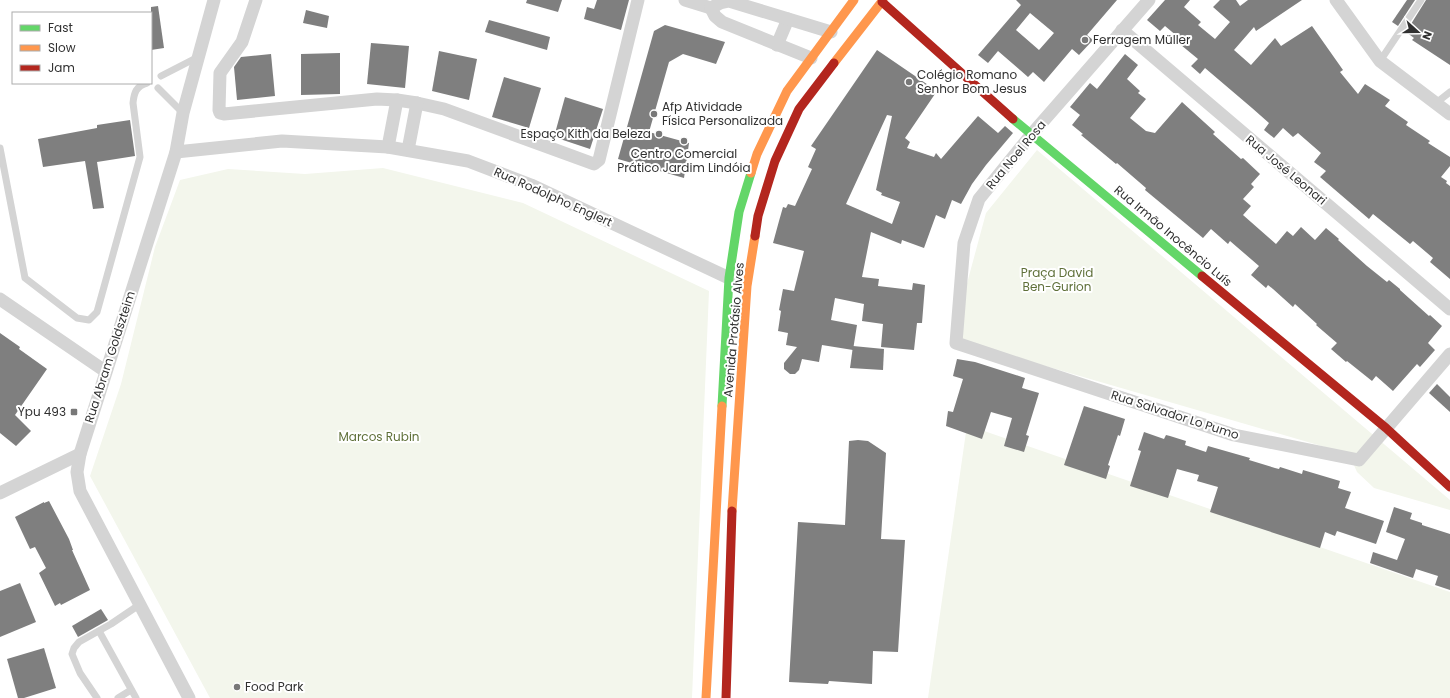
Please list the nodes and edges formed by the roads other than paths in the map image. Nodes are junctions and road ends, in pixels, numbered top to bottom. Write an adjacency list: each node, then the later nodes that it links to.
1 (214, 0): 15 (street, Rua Abram Goldszteim)
2 (256, 0): 22 (street)
3 (638, 0): 23 (street)
4 (685, 0): 10 (street)
5 (854, 0): 13 (main road, Avenida Protásio Alves)
6 (1149, 0): 12 (street, Rua Noel Rosa)
7 (1336, 0): 17 (street)
8 (1421, 0): 17 (lane)
9 (882, 1): 27 (main road, Rua Irmão Inocêncio Luís); 50 (main road, Avenida Protásio Alves)
10 (712, 8): 11 (street); 14 (street)
11 (788, 19): 13 (street); 14 (street)
12 (1122, 30): 27 (street, Rua Noel Rosa); 34 (street, Rua José Leonari)
13 (831, 32): 16 (main road, Avenida Protásio Alves)
14 (777, 45): 16 (street)
15 (198, 57): 18 (lane); 25 (street, Rua Abram Goldszteim)
16 (811, 58): 32 (main road, Avenida Protásio Alves)
17 (1380, 61): 24 (street)
18 (161, 76)
19 (142, 84): 29 (lane)
20 (158, 88): 25 (lane)
21 (1450, 92): 24 (lane)
22 (397, 100): 23 (street); 28 (street)
23 (417, 103): 30 (street)
24 (1436, 103): 26 (street)
25 (183, 113): 31 (street, Rua Abram Goldszteim)
26 (1450, 114)
27 (1032, 135): 35 (street, Rua Noel Rosa); 38 (main road, Rua Irmão Inocêncio Luís)
28 (388, 147): 30 (street, Rua Rodolpho Englert); 31 (street, Rua Rodolpho Englert)
29 (0, 148)
30 (408, 150): 32 (street, Rua Rodolpho Englert)
31 (176, 152): 37 (street, Rua Abram Goldszteim)
32 (729, 278): 49 (main road, Avenida Protásio Alves)
33 (0, 299): 37 (street)
34 (1450, 309)
35 (956, 343): 38 (street, Rua Salvador Lo Pumo)
36 (1450, 354): 38 (street)
37 (105, 371): 39 (street, Rua Abram Goldszteim)
38 (1386, 428): 40 (main road, Rua Irmão Inocêncio Luís)
39 (80, 454): 41 (street); 42 (street, Rua Abram Goldszteim)
40 (1450, 487)
41 (0, 493)
42 (139, 605): 43 (lane); 48 (street, Rua Abram Goldszteim)
43 (99, 631): 44 (lane); 45 (lane)
44 (131, 690): 46 (lane); 47 (lane)
45 (98, 698)
46 (118, 698)
47 (136, 698)
48 (188, 698)
49 (706, 698)
50 (726, 698)

